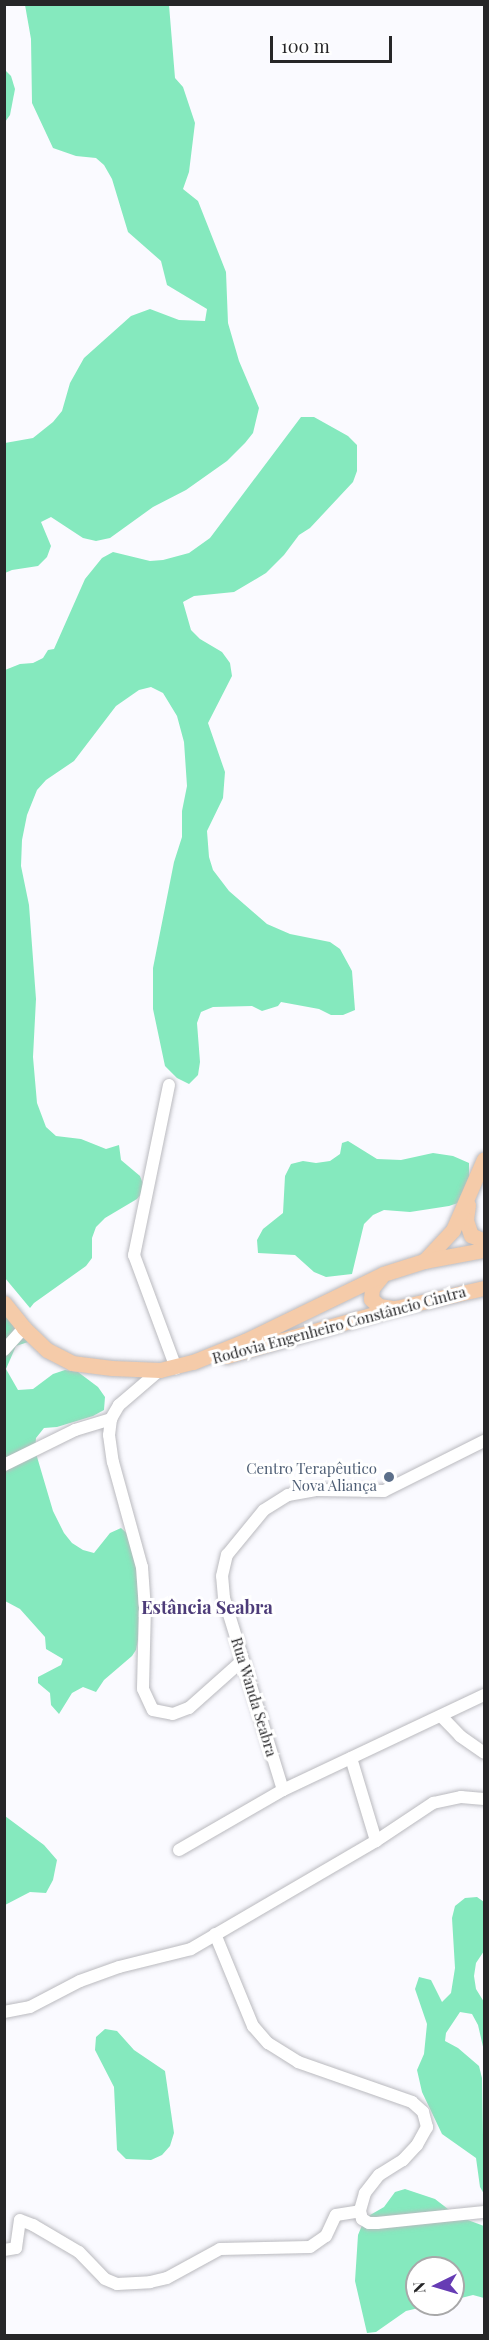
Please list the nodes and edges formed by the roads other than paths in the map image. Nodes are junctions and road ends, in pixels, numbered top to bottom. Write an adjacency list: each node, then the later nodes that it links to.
1 (169, 1085): 14 (street)
2 (484, 1159): 3 (main road)
3 (469, 1196): 4 (main road); 6 (main road)
4 (484, 1241)
5 (484, 1250): 6 (main road, Rodovia Engenheiro Constâncio Cintra)
6 (424, 1261): 7 (main road, Rodovia Engenheiro Constâncio Cintra)
7 (383, 1274): 10 (main road); 13 (main road, Rodovia Engenheiro Constâncio Cintra)
8 (484, 1288): 10 (main road, Rodovia Engenheiro Constâncio Cintra)
9 (4, 1303): 11 (main road, Rodovia Engenheiro Constâncio Cintra)
10 (396, 1308): 13 (main road, Rodovia Engenheiro Constâncio Cintra)
11 (24, 1328): 12 (street); 15 (main road, Rodovia Engenheiro Constâncio Cintra)
12 (4, 1350)
13 (194, 1362): 14 (main road, Rodovia Engenheiro Constâncio Cintra)
14 (176, 1368): 15 (main road, Rodovia Engenheiro Constâncio Cintra)
15 (159, 1370): 16 (street)
16 (111, 1419): 18 (street); 19 (street)
17 (484, 1441): 19 (street, Rua Wanda Seabra)
18 (4, 1465)
19 (242, 1661): 24 (street, Rua Wanda Seabra)
20 (484, 1695): 21 (street)
21 (441, 1716): 22 (street); 23 (street)
22 (484, 1753)
23 (351, 1758): 24 (street); 26 (street)
24 (283, 1790): 27 (street)
25 (484, 1799): 26 (street)
26 (376, 1841): 28 (street)
27 (179, 1850)
28 (215, 1934): 29 (street); 30 (street)
29 (4, 2012)
30 (360, 2211): 31 (street); 32 (street)
31 (484, 2212)
32 (4, 2250)

